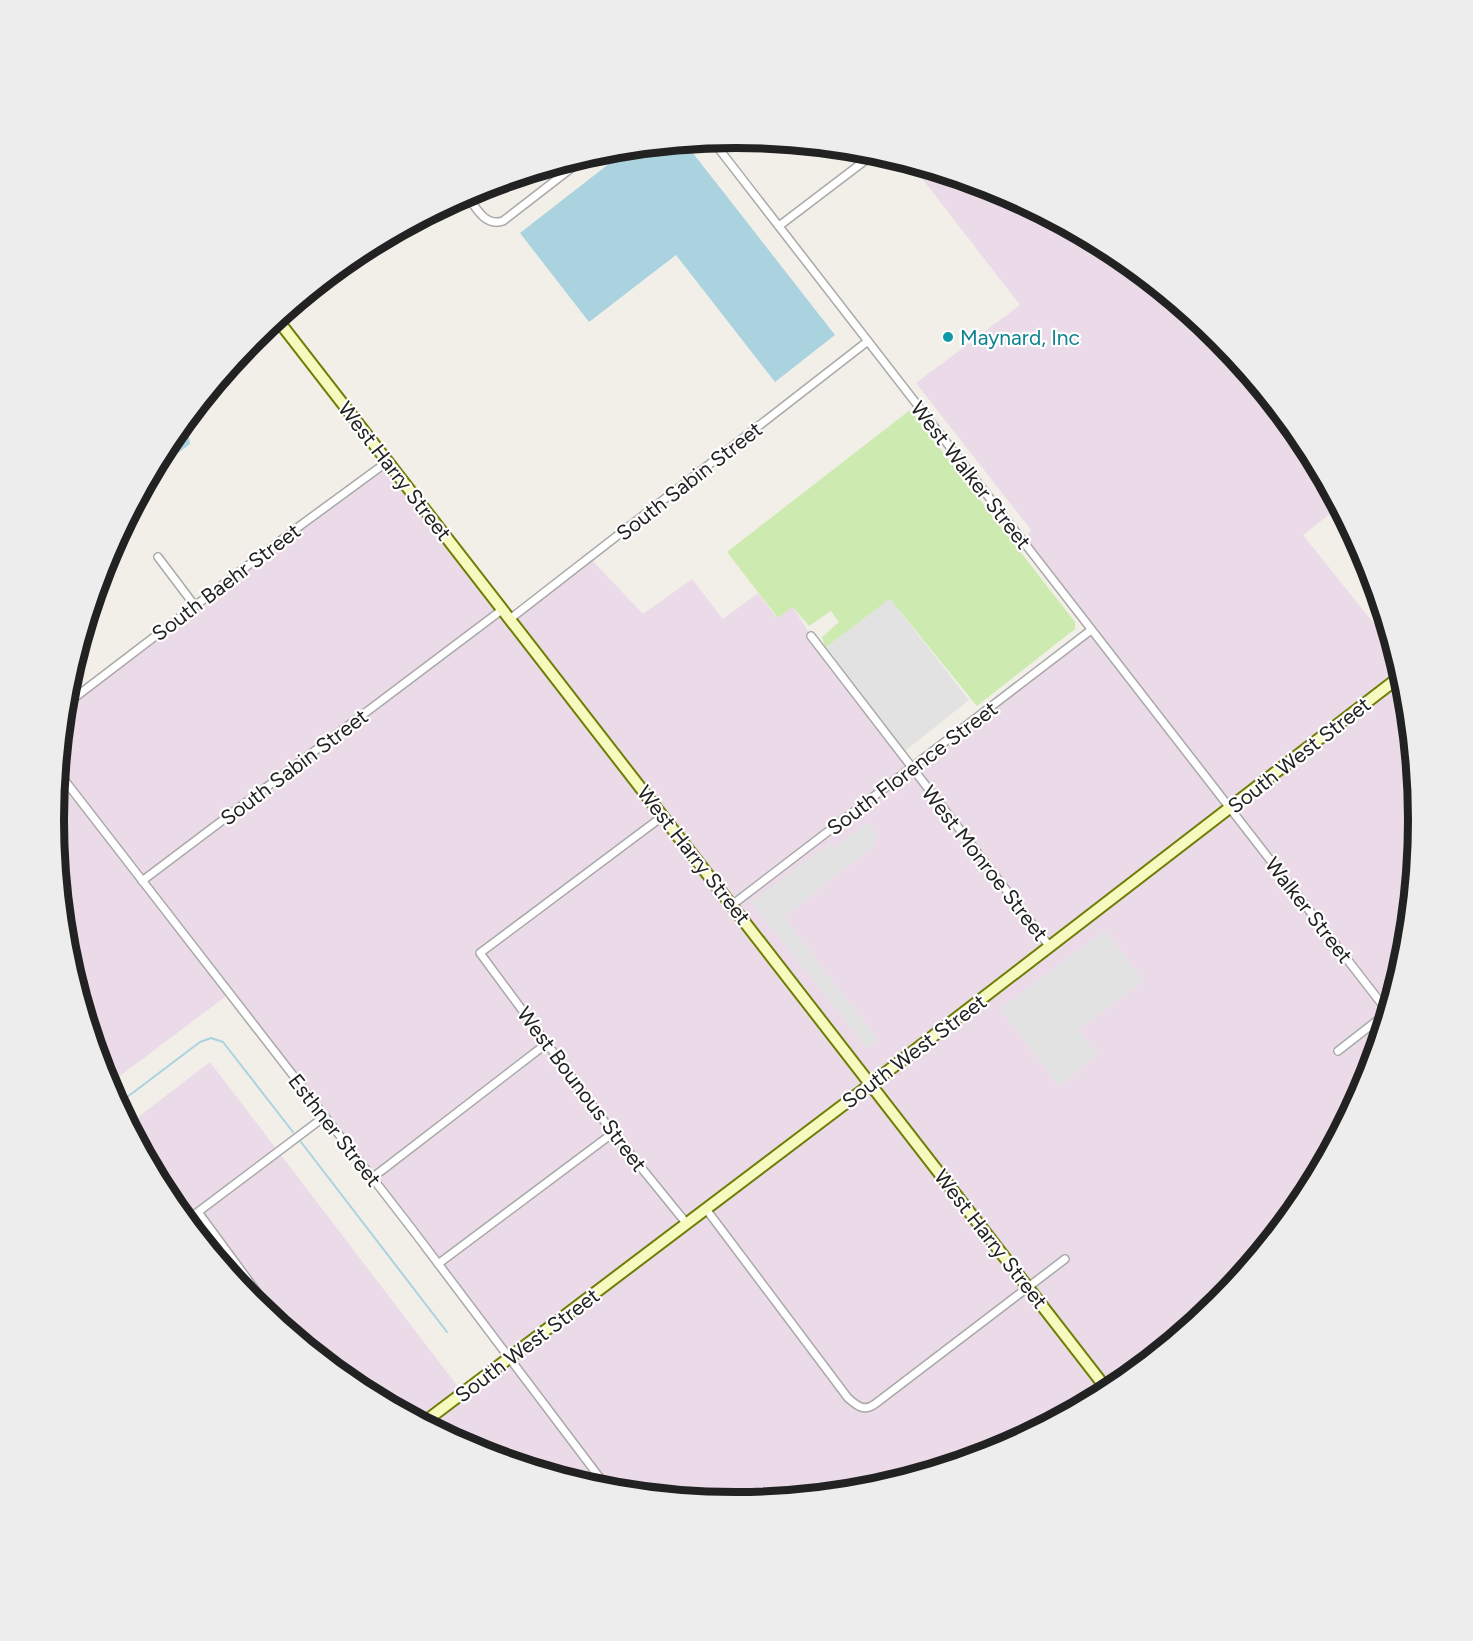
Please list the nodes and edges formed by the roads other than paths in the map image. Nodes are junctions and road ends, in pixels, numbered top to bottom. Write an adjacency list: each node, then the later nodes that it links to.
1 (719, 149): 5 (street, West Walker Street)
2 (864, 160): 5 (street)
3 (570, 169): 4 (street)
4 (472, 203)
5 (779, 226): 7 (street, West Walker Street)
6 (282, 325): 8 (street, West Harry Street)
7 (868, 341): 12 (street, South Sabin Street); 13 (street, West Walker Street)
8 (387, 462): 10 (street, South Baehr Street); 11 (street, West Harry Street)
9 (158, 557): 10 (street)
10 (195, 606): 16 (street, South Baehr Street)
11 (502, 609): 12 (street, West Harry Street); 21 (street, South Sabin Street)
12 (510, 619): 20 (street, West Harry Street)
13 (1091, 630): 17 (street, South Florence Street); 19 (street, West Walker Street)
14 (811, 636): 17 (street, West Monroe Street)
15 (1394, 681): 19 (street, South West Street)
16 (76, 697)
17 (912, 768): 22 (street, South Florence Street); 23 (street, West Monroe Street)
18 (66, 782): 21 (street, Esthner Street)
19 (1230, 808): 23 (street, South West Street); 24 (street, Walker Street)
20 (663, 816): 22 (street, West Harry Street); 26 (street, West Bounous Street)
21 (142, 881): 29 (street, Esthner Street)
22 (732, 904): 28 (street, West Harry Street)
23 (1050, 947): 28 (street, South West Street)
24 (1383, 1005)
25 (1378, 1020): 27 (street)
26 (546, 1044): 30 (street, West Bounous Street); 31 (street)
27 (1338, 1051)
28 (871, 1084): 32 (street, South West Street); 38 (street, West Harry Street)
29 (324, 1117): 31 (street, Esthner Street); 33 (street)
30 (613, 1133): 35 (street, West Bounous Street); 37 (street)
31 (372, 1178): 37 (street, Esthner Street)
32 (706, 1209): 35 (street, South West Street); 38 (street)
33 (198, 1212): 34 (street); 39 (street)
34 (193, 1216)
35 (687, 1224): 40 (street, South West Street)
36 (1065, 1259): 38 (street)
37 (438, 1264): 40 (street, Esthner Street)
38 (1028, 1287): 41 (street, West Harry Street)
39 (255, 1290)
40 (509, 1357): 42 (street, South West Street); 43 (street, Esthner Street)
41 (1102, 1384)
42 (430, 1418)
43 (600, 1479)

